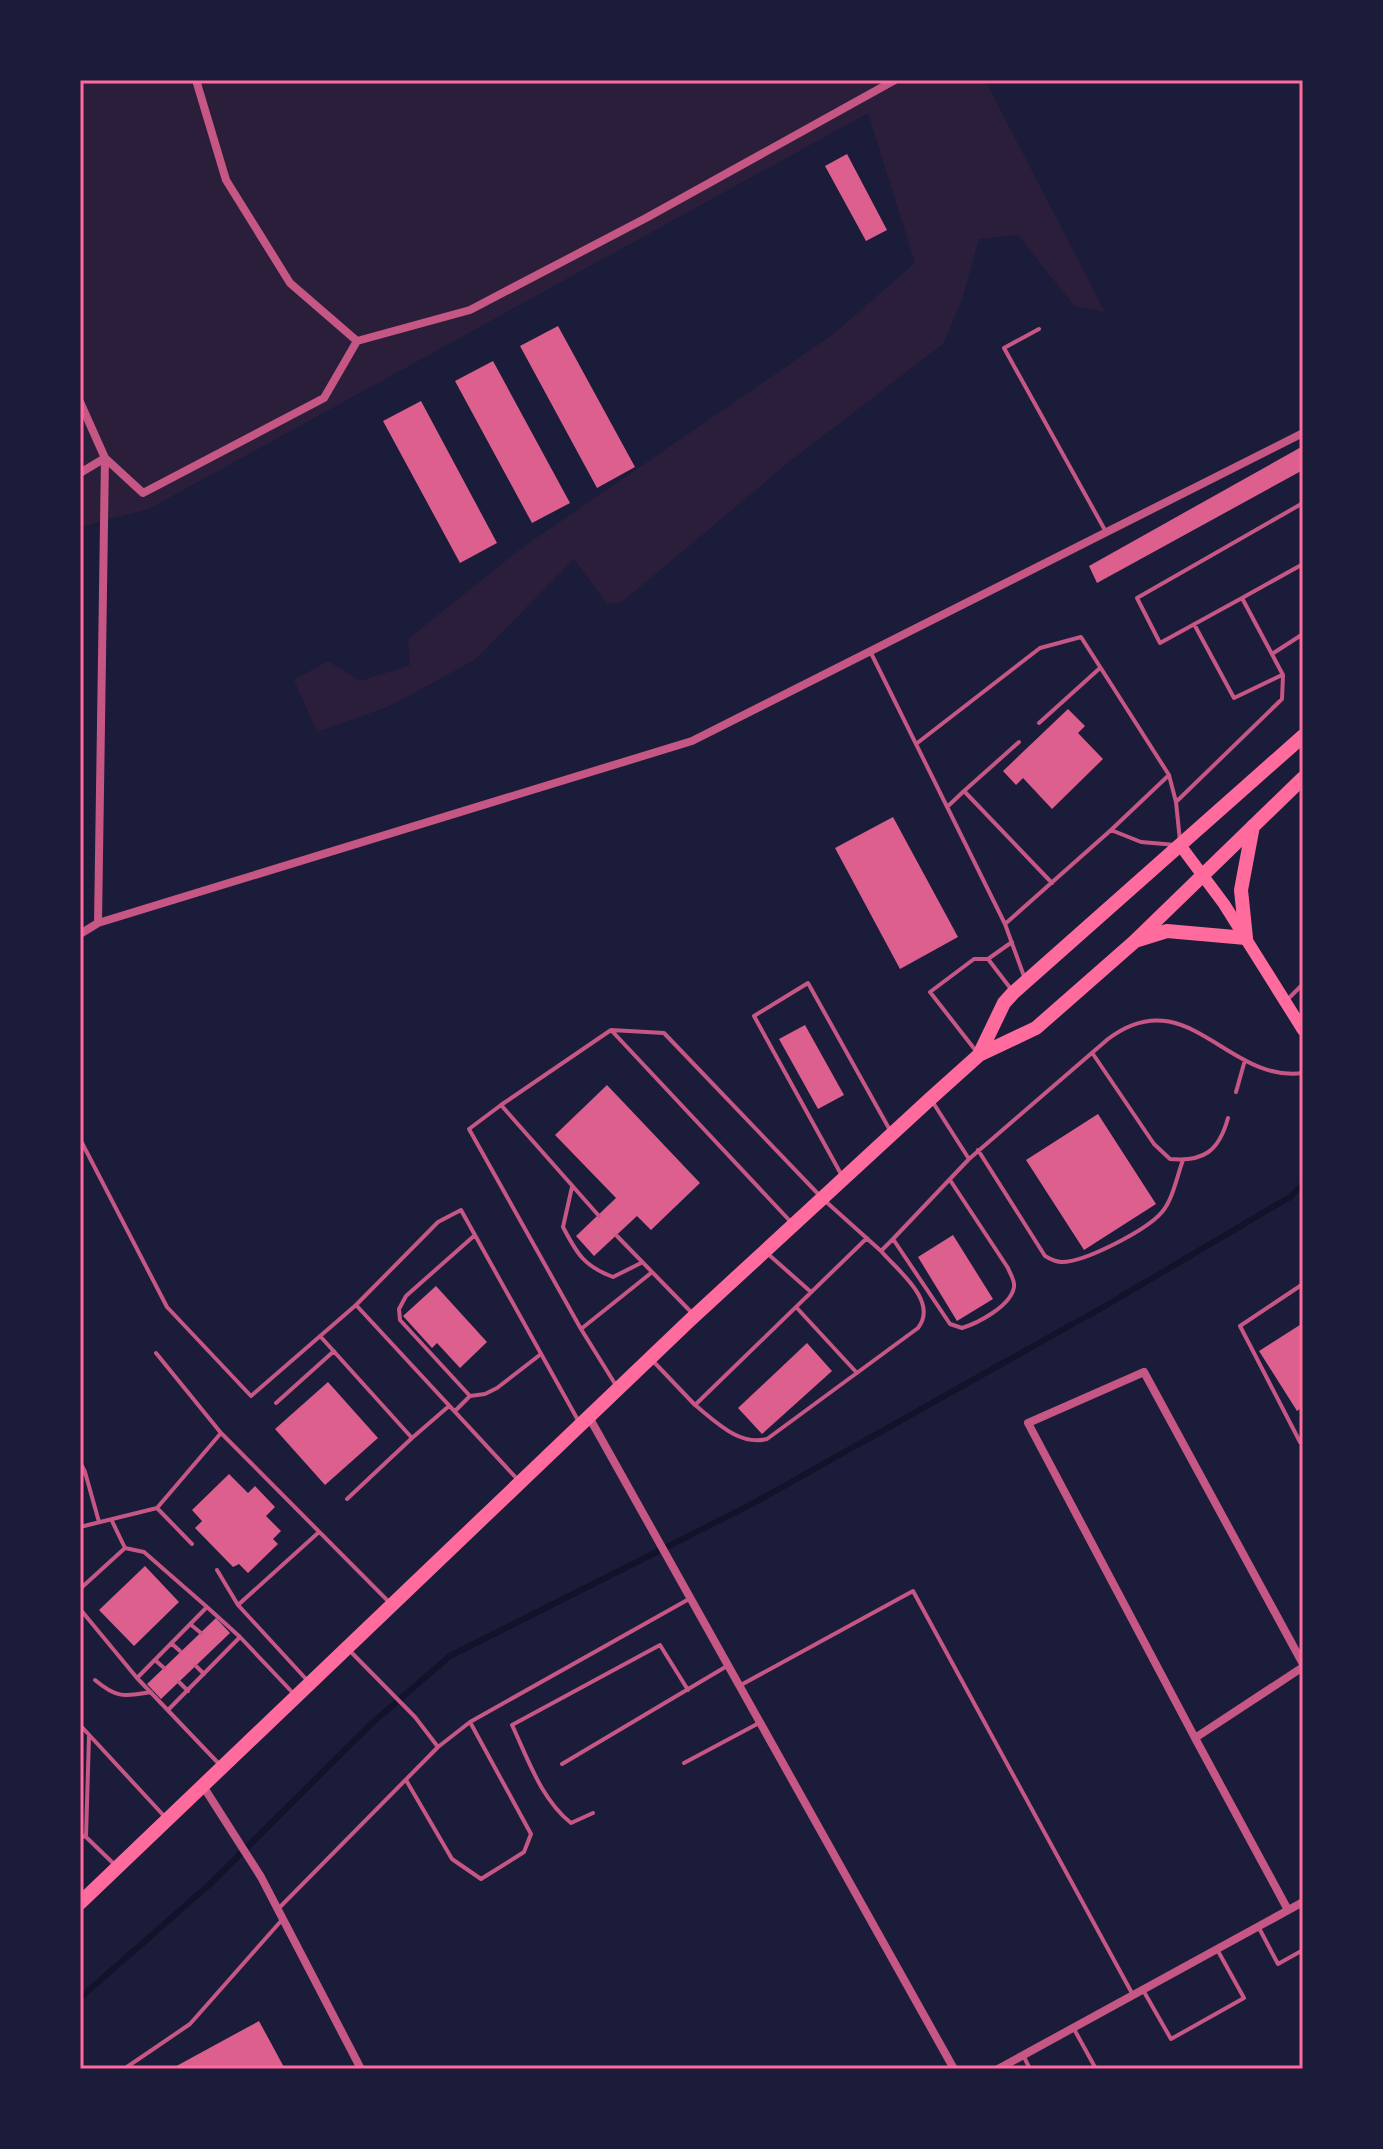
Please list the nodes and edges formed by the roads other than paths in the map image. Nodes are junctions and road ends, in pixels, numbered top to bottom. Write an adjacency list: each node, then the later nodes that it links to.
1 (196, 80): 4 (street)
2 (895, 80): 4 (street)
3 (1039, 329): 10 (lane)
4 (357, 341): 7 (street)
5 (80, 402): 7 (street)
6 (1303, 433): 10 (street)
7 (105, 458): 8 (street); 33 (street)
8 (80, 473)
9 (1303, 503): 13 (lane)
10 (1106, 532): 15 (street)
11 (1303, 564): 12 (lane)
12 (1242, 598): 13 (lane); 16 (lane)
13 (1194, 624): 18 (lane)
14 (1303, 634): 16 (lane)
15 (870, 651): 22 (lane); 33 (street)
16 (1272, 654): 18 (lane)
17 (1100, 668): 19 (lane); 22 (lane); 23 (lane)
18 (1283, 675): 26 (lane)
19 (1039, 723)
20 (1303, 736): 30 (main road)
21 (1019, 742): 25 (lane)
22 (916, 744): 27 (lane)
23 (1169, 775): 26 (lane); 29 (lane)
24 (1303, 778): 28 (main road)
25 (964, 791): 27 (lane); 32 (lane)
26 (1176, 802): 30 (lane)
27 (947, 807): 34 (lane)
28 (1253, 826): 31 (main road); 36 (main road)
29 (1111, 830): 30 (lane); 32 (lane)
30 (1180, 845): 31 (main road); 40 (main road)
31 (1203, 874): 36 (main road); 38 (main road)
32 (1052, 883): 34 (lane)
33 (98, 923): 35 (street)
34 (1005, 924): 37 (lane)
35 (80, 934)
36 (1246, 938): 38 (main road); 43 (main road)
37 (1012, 942): 39 (lane); 40 (lane)
38 (1134, 942): 47 (main road)
39 (988, 959): 42 (lane); 47 (lane)
40 (1026, 981): 42 (main road)
41 (1303, 984): 43 (lane)
42 (1013, 993): 47 (main road)
43 (1285, 1001): 45 (main road)
44 (611, 1030): 52 (lane); 62 (lane); 64 (lane)
45 (1303, 1030)
46 (1093, 1054): 48 (lane); 56 (lane); 58 (lane)
47 (979, 1055): 51 (main road)
48 (1245, 1059): 49 (lane); 50 (lane)
49 (1303, 1073)
50 (1236, 1092)
51 (930, 1099): 54 (main road); 57 (lane)
52 (501, 1105): 61 (lane); 78 (lane)
53 (1228, 1118): 58 (lane)
54 (892, 1135): 59 (main road); 59 (lane)
55 (80, 1139): 79 (lane)
56 (978, 1150): 57 (lane); 58 (lane)
57 (969, 1159): 60 (lane)
58 (1183, 1160)
59 (844, 1179): 62 (main road)
60 (950, 1180): 68 (lane); 68 (lane)
61 (572, 1187): 63 (lane); 71 (lane)
62 (823, 1199): 64 (main road); 67 (lane)
63 (599, 1216)
64 (794, 1226): 70 (main road)
65 (475, 1235): 75 (lane); 82 (lane); 86 (lane)
66 (617, 1236): 71 (lane)
67 (867, 1238): 69 (lane); 74 (lane)
68 (893, 1239): 69 (lane)
69 (881, 1251): 84 (lane)
70 (766, 1252): 74 (lane); 77 (main road)
71 (641, 1263): 72 (lane)
72 (651, 1273): 77 (lane); 78 (lane)
73 (1303, 1284): 94 (lane)
74 (811, 1292): 76 (lane)
75 (356, 1305): 79 (lane); 89 (lane)
76 (796, 1307): 84 (lane); 88 (lane)
77 (695, 1316): 83 (main road)
78 (581, 1329): 85 (lane)
79 (320, 1336): 80 (lane)
80 (334, 1351): 87 (lane); 93 (lane)
81 (156, 1353): 92 (lane)
82 (541, 1354): 86 (lane); 91 (lane)
83 (651, 1359): 85 (main road); 88 (lane)
84 (857, 1374): 88 (lane)
85 (618, 1390): 91 (main road)
86 (470, 1396): 90 (lane)
87 (276, 1403)
88 (695, 1405)
89 (449, 1406): 90 (lane); 93 (lane)
90 (454, 1411): 97 (lane)
91 (585, 1421): 97 (main road); 108 (street)
92 (221, 1433): 99 (lane); 103 (lane)
93 (412, 1438): 98 (lane)
94 (1303, 1440)
95 (80, 1462): 96 (lane)
96 (82, 1474): 101 (lane)
97 (520, 1483): 110 (main road)
98 (347, 1499)
99 (157, 1508): 100 (lane); 104 (lane)
100 (111, 1520): 101 (lane); 105 (lane)
101 (99, 1522): 102 (lane)
102 (80, 1527)
103 (319, 1532): 109 (lane); 110 (lane)
104 (192, 1544)
105 (125, 1548): 107 (lane); 111 (lane)
106 (217, 1570): 109 (lane)
107 (80, 1589)
108 (689, 1599): 121 (street); 135 (lane)
109 (238, 1605): 128 (lane)
110 (392, 1605): 117 (main road)
111 (207, 1607): 113 (lane); 115 (lane)
112 (80, 1609): 125 (lane)
113 (190, 1624): 114 (lane); 116 (lane)
114 (201, 1633)
115 (240, 1637): 124 (lane); 133 (lane)
116 (171, 1643): 118 (lane); 119 (lane)
117 (347, 1648): 128 (main road); 140 (lane)
118 (180, 1651)
119 (155, 1660): 123 (lane); 125 (lane)
120 (196, 1666): 124 (lane)
121 (727, 1666): 129 (street); 130 (lane)
122 (1303, 1666): 139 (street); 139 (street)
123 (164, 1668)
124 (204, 1674): 131 (lane)
125 (137, 1678): 132 (lane)
126 (95, 1680): 132 (lane)
127 (179, 1682): 131 (lane)
128 (310, 1684): 133 (main road)
129 (738, 1686): 136 (street); 159 (lane)
130 (688, 1690): 142 (lane); 146 (lane)
131 (188, 1691): 134 (lane)
132 (151, 1692): 134 (lane)
133 (297, 1696): 143 (main road)
134 (168, 1710): 143 (lane)
135 (470, 1722): 140 (lane); 144 (lane)
136 (759, 1723): 141 (lane); 165 (street)
137 (80, 1725): 138 (lane)
138 (89, 1734): 147 (lane); 148 (lane)
139 (1195, 1738): 153 (street)
140 (438, 1747): 144 (lane)
141 (684, 1763)
142 (562, 1764)
143 (223, 1768): 145 (main road)
144 (406, 1780): 152 (lane)
145 (203, 1786): 147 (main road); 152 (street)
146 (593, 1813)
147 (168, 1820): 149 (main road)
148 (83, 1836): 149 (lane)
149 (118, 1868): 151 (main road)
150 (1303, 1902): 153 (street)
151 (80, 1903)
152 (278, 1909): 154 (street)
153 (1288, 1910): 155 (street)
154 (283, 1919): 163 (lane); 164 (street)
155 (1258, 1926): 156 (street); 157 (lane)
156 (1217, 1948): 158 (street); 158 (lane)
157 (1303, 1950)
158 (1142, 1990): 159 (street)
159 (1133, 1995): 160 (street)
160 (1073, 2028): 161 (street); 162 (lane)
161 (1023, 2055): 166 (street); 167 (lane)
162 (1093, 2068)
163 (124, 2069)
164 (361, 2069)
165 (954, 2069)
166 (998, 2069)
167 (1030, 2069)

